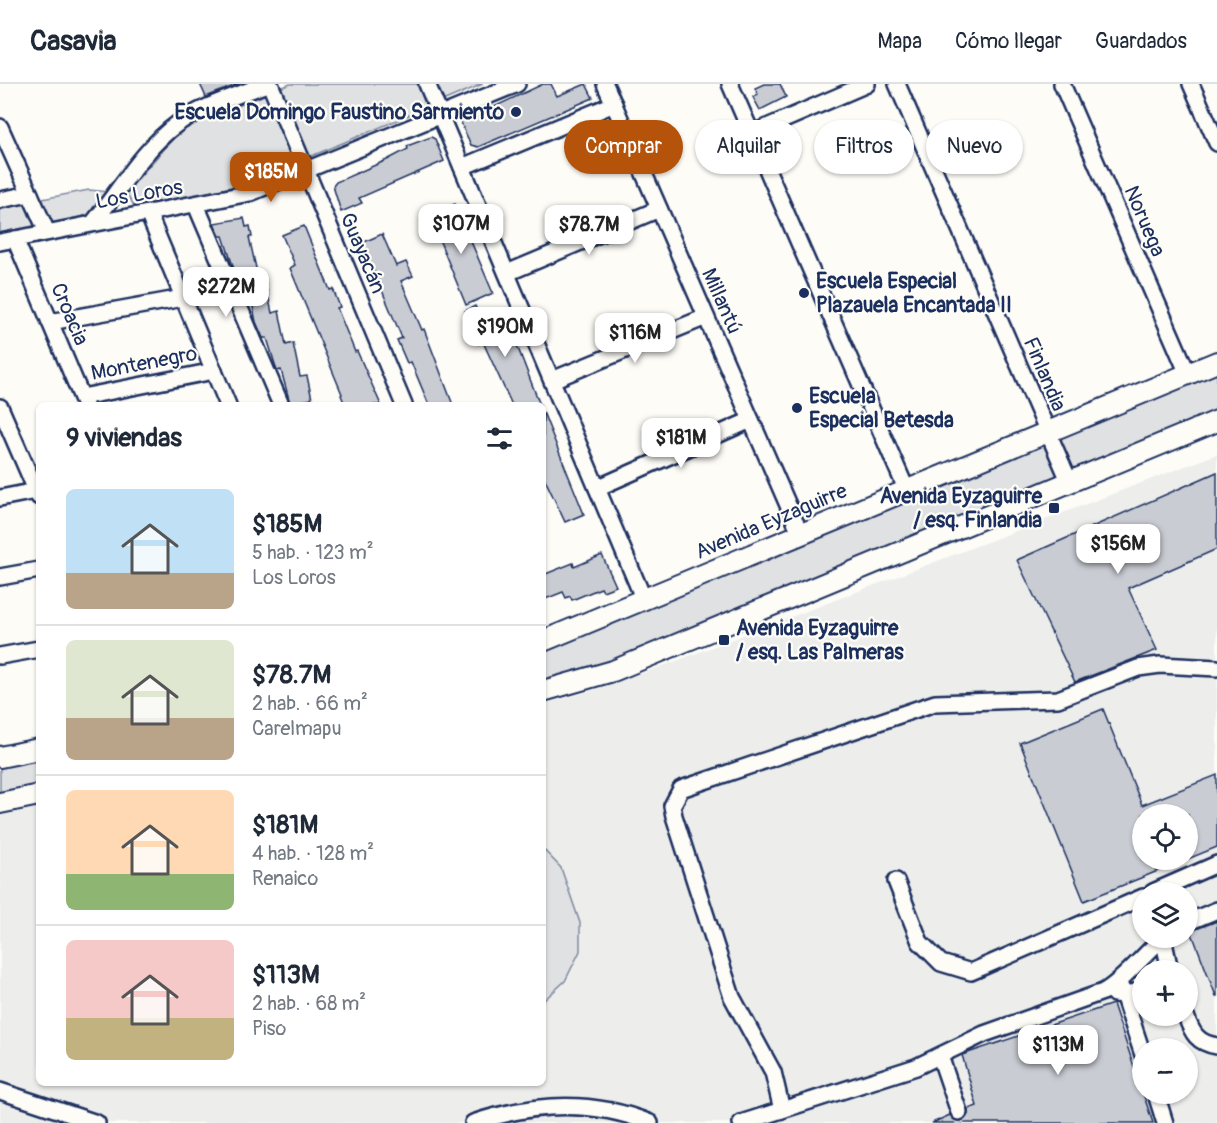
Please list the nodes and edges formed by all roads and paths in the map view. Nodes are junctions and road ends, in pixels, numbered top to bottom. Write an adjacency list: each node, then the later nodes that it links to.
1 (268, 84): 17 (street, Guayacán); 24 (street)
2 (427, 84): 11 (street)
3 (517, 84): 11 (street, Los Loros)
4 (605, 84): 10 (street, Millantú)
5 (730, 84): 12 (street)
6 (867, 84): 13 (street)
7 (897, 84): 42 (street, Finlandia)
8 (1062, 84): 33 (street, Noruega)
9 (1191, 84): 15 (street)
10 (614, 104): 16 (street); 22 (street, Millantú)
11 (441, 116): 16 (street); 17 (street, Los Loros)
12 (745, 120)
13 (783, 120)
14 (0, 128): 19 (street)
15 (1217, 143)
16 (462, 167): 27 (street)
17 (306, 171): 21 (street, Los Loros); 38 (street, Guayacán)
18 (768, 174): 46 (street)
19 (30, 194): 20 (street); 25 (street)
20 (0, 200)
21 (196, 205): 23 (street, Los Loros); 37 (street)
22 (659, 209): 27 (street); 29 (street, Millantú)
23 (148, 213): 24 (street, Los Loros); 28 (street)
24 (93, 223): 25 (street, Los Loros)
25 (46, 232): 26 (street, Los Loros)
26 (8, 240): 30 (street, Croacia)
27 (507, 273): 34 (street)
28 (183, 298): 30 (street); 32 (street)
29 (706, 317): 34 (street); 40 (street, Millantú)
30 (50, 322): 35 (street, Croacia)
31 (1217, 362): 33 (main road, Avenida Eyzaguirre)
32 (214, 371): 35 (street, Montenegro); 36 (street)
33 (1188, 374): 42 (main road, Avenida Eyzaguirre)
34 (552, 380): 44 (street)
35 (83, 401)
36 (227, 402)
37 (280, 402)
38 (403, 402)
39 (1, 414): 45 (street)
40 (752, 420): 44 (street); 49 (street, Millantú)
41 (1217, 421): 43 (main road)
42 (1048, 433): 43 (street, Finlandia); 46 (main road, Avenida Eyzaguirre)
43 (1070, 483): 57 (main road)
44 (597, 488): 52 (street)
45 (36, 490)
46 (907, 491): 49 (main road, Avenida Eyzaguirre)
47 (36, 494): 48 (street)
48 (0, 498)
49 (801, 535): 52 (main road, Avenida Eyzaguirre)
50 (36, 571): 51 (street)
51 (0, 578)
52 (644, 600): 53 (main road, Avenida Eyzaguirre)
53 (546, 640)
54 (36, 650): 55 (street)
55 (0, 656)
56 (1217, 668): 77 (street)
57 (546, 690)
58 (36, 750): 59 (main road)
59 (0, 757)
60 (36, 796): 61 (main road)
61 (0, 803)
62 (1217, 864): 64 (street)
63 (896, 881): 65 (street)
64 (1176, 882)
65 (1132, 902)
66 (1217, 910): 67 (street)
67 (1198, 918)
68 (1151, 948): 69 (street)
69 (1121, 988): 70 (street); 72 (street); 74 (street)
70 (1132, 989)
71 (1189, 1026): 73 (street)
72 (1137, 1038)
73 (1217, 1046)
74 (940, 1056): 77 (street); 78 (street)
75 (0, 1091): 79 (street)
76 (1159, 1104): 83 (street)
77 (782, 1110): 82 (street)
78 (959, 1112)
79 (97, 1123)
80 (473, 1123): 81 (street)
81 (650, 1123)
82 (741, 1123)
83 (1165, 1123)

